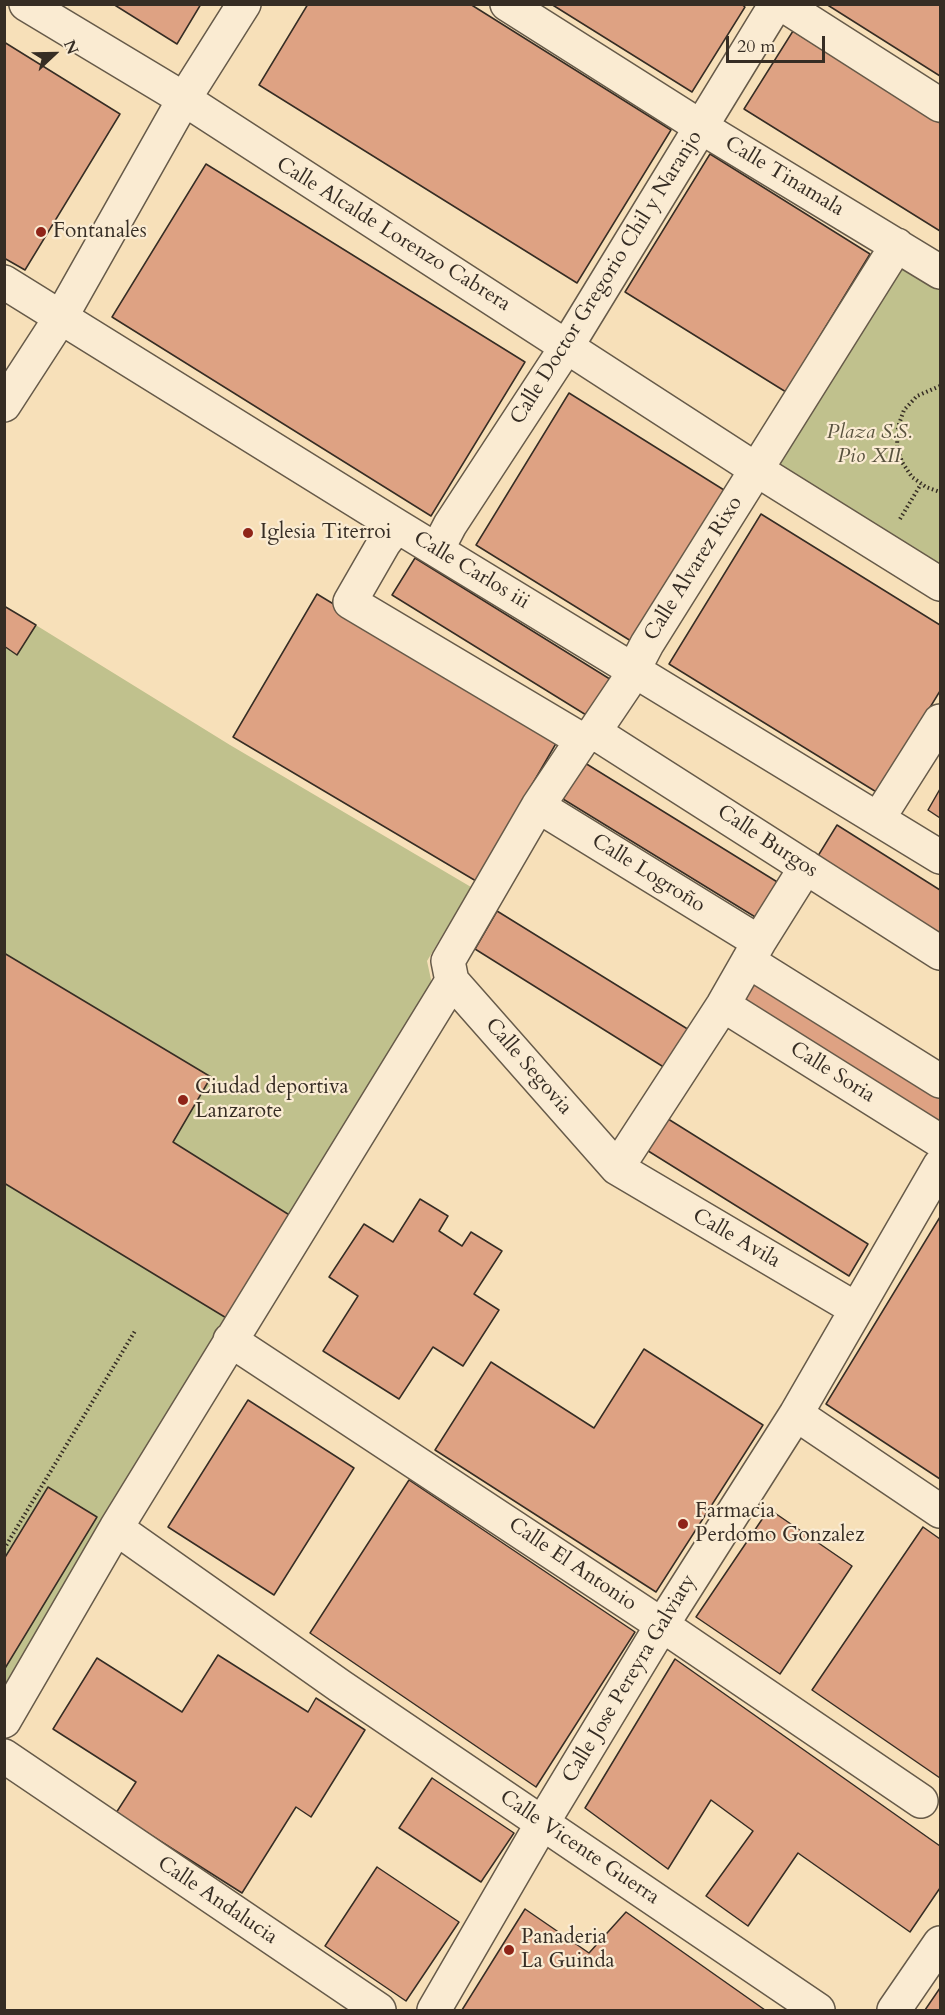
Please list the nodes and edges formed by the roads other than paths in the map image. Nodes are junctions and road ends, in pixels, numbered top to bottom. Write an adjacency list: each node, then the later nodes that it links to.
1 (27, 4): 6 (street, Calle Alcalde Lorenzo Cabrera)
2 (244, 4): 6 (street)
3 (507, 4): 8 (street, Calle Tinamala)
4 (776, 4): 8 (street, Calle Doctor Gregorio Chil y Naranjo)
5 (782, 4): 7 (street)
6 (184, 99): 12 (street); 13 (street, Calle Alcalde Lorenzo Cabrera)
7 (940, 105)
8 (701, 127): 9 (street, Calle Tinamala); 13 (street, Calle Doctor Gregorio Chil y Naranjo)
9 (897, 245): 10 (street, Calle Tinamala); 15 (street)
10 (940, 272)
11 (4, 282): 12 (street, Calle Carlos iii)
12 (61, 317): 14 (street); 16 (street, Calle Carlos iii)
13 (567, 346): 15 (street, Calle Alcalde Lorenzo Cabrera); 17 (street, Calle Doctor Gregorio Chil y Naranjo)
14 (4, 405)
15 (757, 470): 18 (street); 19 (street, Calle Alvarez Rixo)
16 (397, 526): 17 (street, Calle Carlos iii); 21 (street, Calle Burgos)
17 (437, 550): 19 (street, Calle Carlos iii)
18 (940, 584)
19 (633, 670): 21 (street, Calle Alvarez Rixo); 23 (street, Calle Carlos iii)
20 (940, 721): 23 (street)
21 (588, 736): 22 (street, Calle Alvarez Rixo); 25 (street, Calle Burgos)
22 (538, 806): 26 (street, Calle Logroño); 28 (street, Calle Alvarez Rixo)
23 (878, 819): 24 (street, Calle Carlos iii)
24 (940, 857)
25 (806, 867): 26 (street); 27 (street, Calle Burgos)
26 (753, 951): 29 (street); 30 (street, Calle Logroño)
27 (940, 953)
28 (450, 971): 32 (street, Calle Segovia); 35 (street, Calle Alvarez Rixo)
29 (723, 1005): 31 (street, Calle Soria); 32 (street)
30 (940, 1081)
31 (940, 1141)
32 (617, 1168): 34 (street, Calle Avila)
33 (938, 1176): 34 (street, Calle Jose Pereyra Galviaty)
34 (856, 1309): 36 (street, Calle Jose Pereyra Galviaty)
35 (230, 1340): 38 (street, Calle Alvarez Rixo); 39 (street, Calle El Antonio)
36 (796, 1414): 37 (street); 39 (street, Calle Jose Pereyra Galviaty)
37 (940, 1511)
38 (116, 1528): 40 (street, Calle Alvarez Rixo); 43 (street, Calle Vicente Guerra)
39 (662, 1625): 42 (street, Calle El Antonio); 43 (street, Calle Jose Pereyra Galviaty)
40 (4, 1721)
41 (4, 1755): 45 (street, Calle Andalucia)
42 (921, 1801)
43 (543, 1822): 46 (street, Calle Jose Pereyra Galviaty); 47 (street, Calle Vicente Guerra)
44 (940, 1943): 48 (street)
45 (379, 2010)
46 (434, 2010)
47 (818, 2010)
48 (894, 2010)

